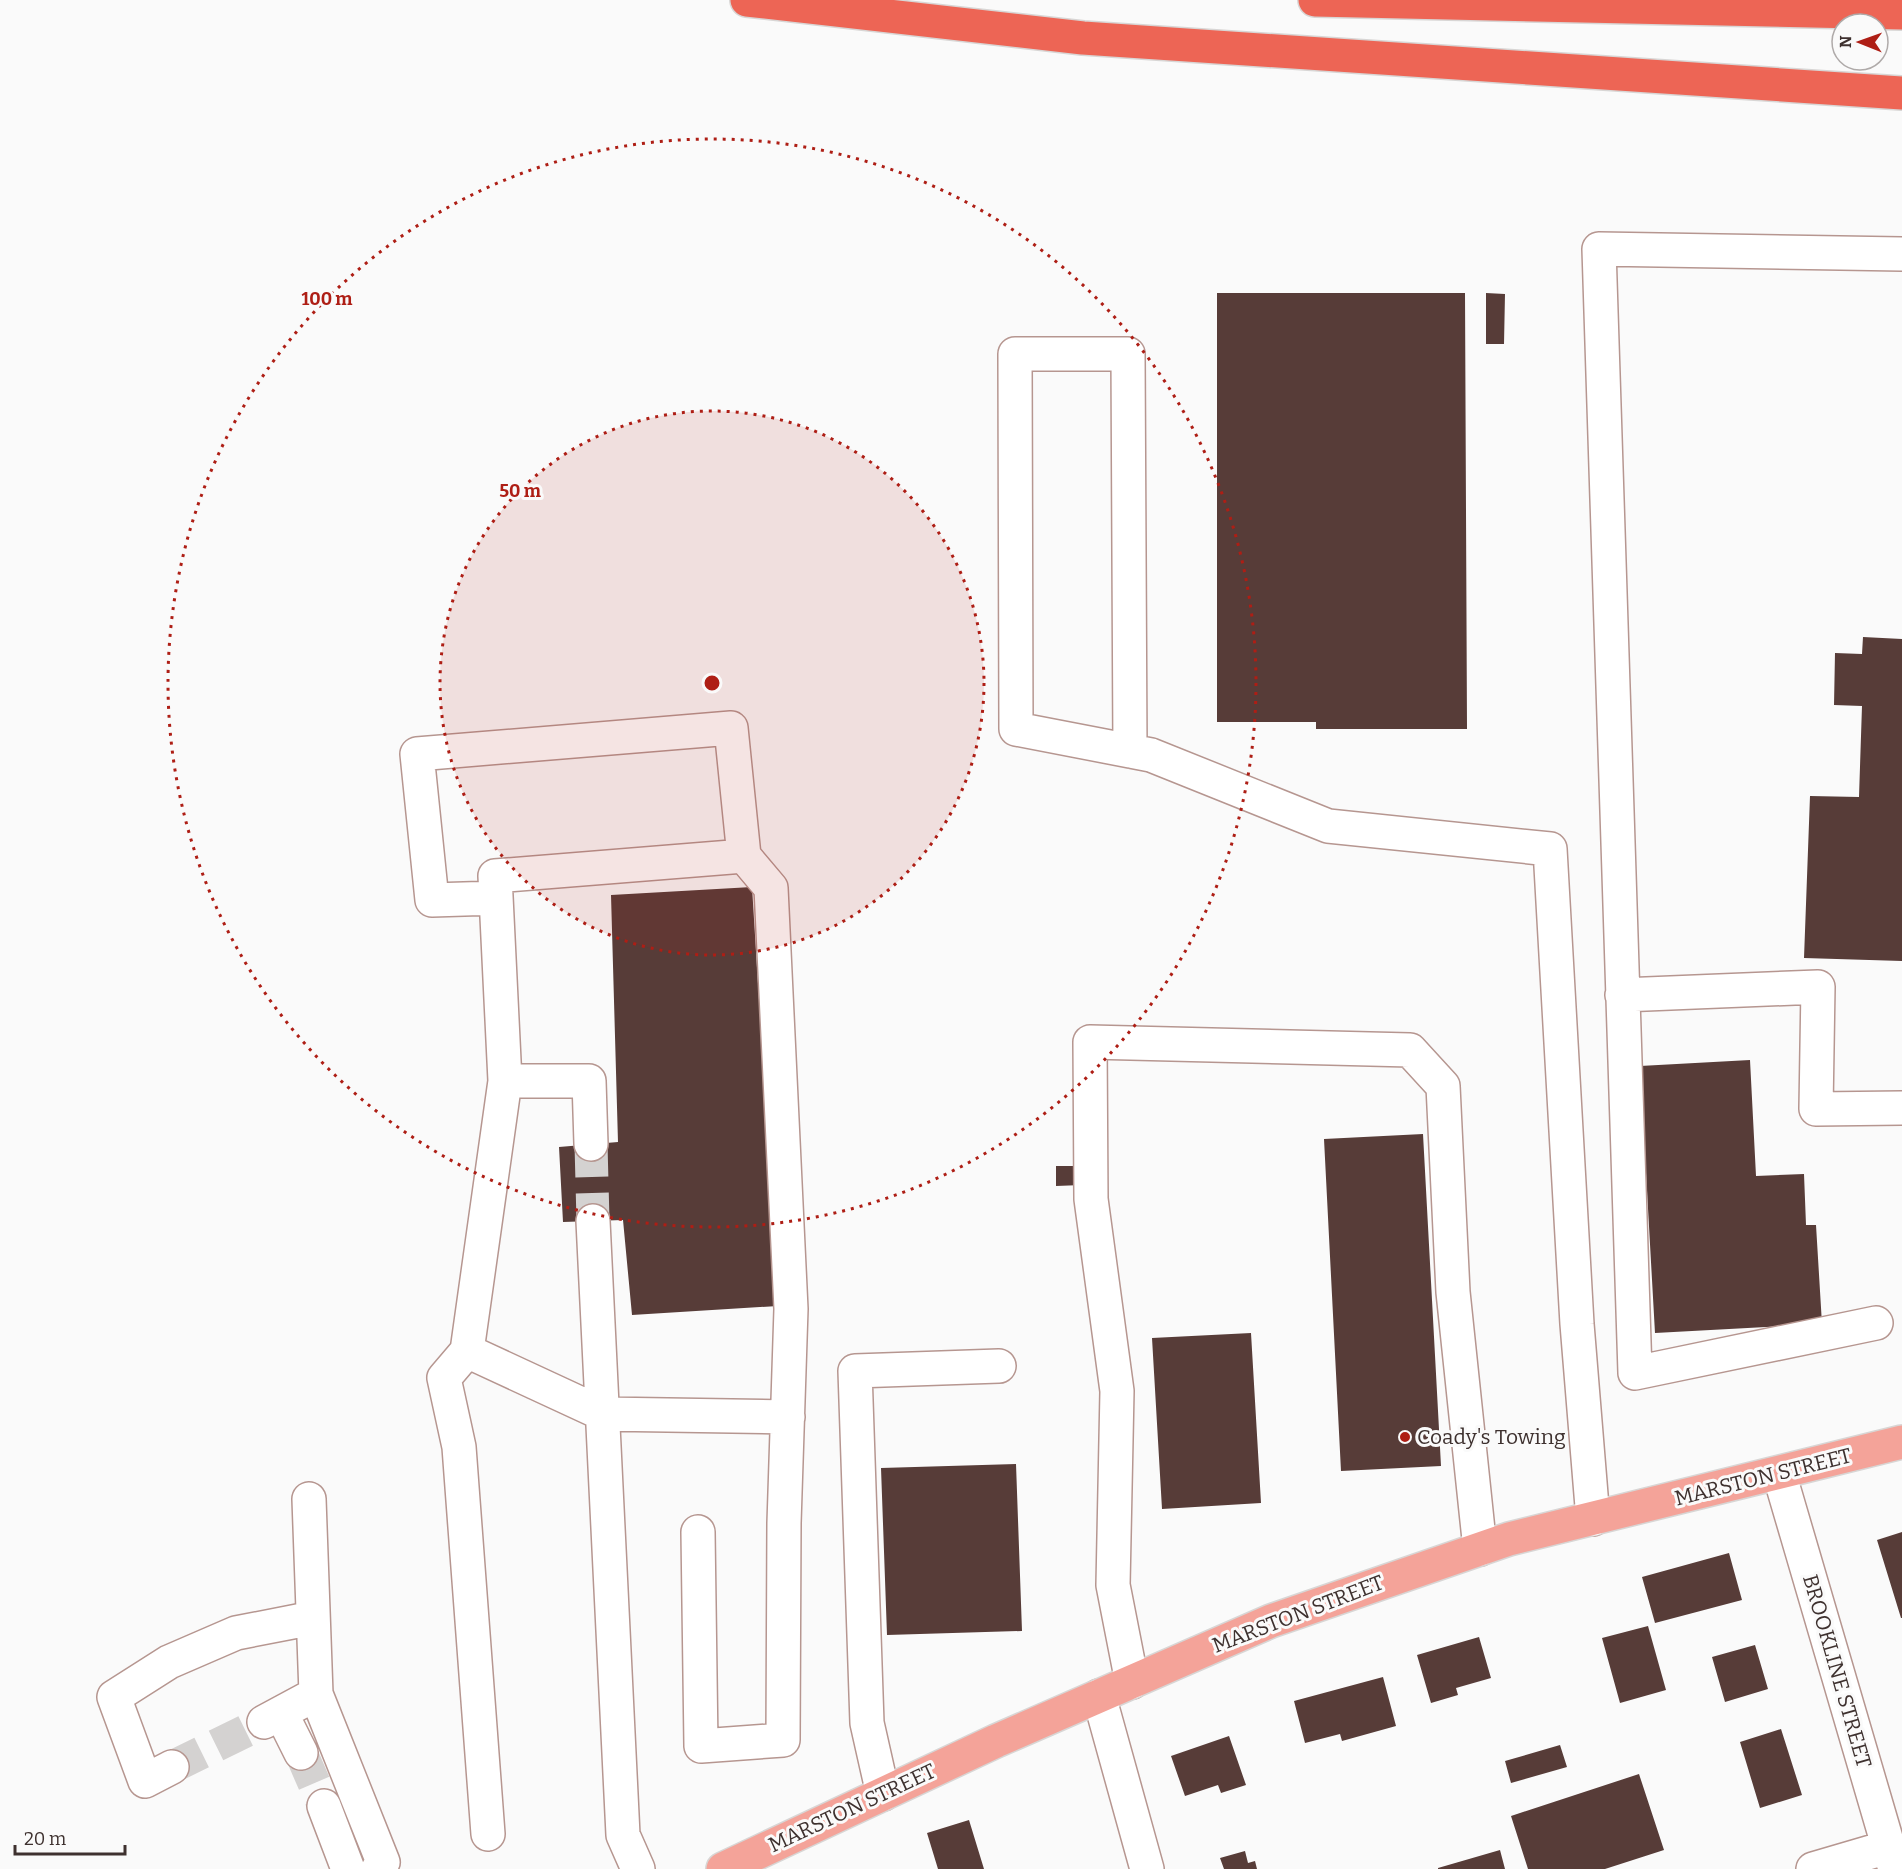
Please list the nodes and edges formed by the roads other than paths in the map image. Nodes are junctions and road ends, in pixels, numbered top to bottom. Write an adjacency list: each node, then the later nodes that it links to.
1 (747, 0): 4 (highway)
2 (1315, 0): 3 (highway)
3 (1902, 13)
4 (1902, 93)
5 (1902, 254): 9 (street)
6 (1130, 751): 6 (street); 22 (street)
7 (744, 856): 8 (street); 8 (street); 18 (street)
8 (496, 898): 10 (street)
9 (1622, 995): 11 (street); 14 (street)
10 (505, 1081): 12 (street); 15 (street)
11 (1902, 1108)
12 (591, 1144)
13 (593, 1221): 17 (street)
14 (1876, 1323)
15 (467, 1352): 17 (street); 33 (street)
16 (999, 1366): 31 (street)
17 (603, 1414): 18 (street); 37 (street)
18 (788, 1417): 23 (street)
19 (1902, 1442): 20 (main road, MARSTON STREET)
20 (1779, 1473): 22 (main road, MARSTON STREET); 34 (street, BROOKLINE STREET)
21 (309, 1499): 25 (street)
22 (1593, 1519): 24 (main road, MARSTON STREET)
23 (698, 1532)
24 (1480, 1549): 26 (main road, MARSTON STREET); 26 (street)
25 (313, 1618): 27 (street); 30 (street)
26 (1132, 1682): 28 (main road, MARSTON STREET)
27 (316, 1694): 29 (street); 36 (street)
28 (1099, 1696): 31 (main road, MARSTON STREET); 39 (street)
29 (301, 1753)
30 (172, 1767)
31 (884, 1794): 38 (main road, MARSTON STREET)
32 (324, 1806): 35 (street)
33 (488, 1834)
34 (1891, 1858): 40 (street)
35 (348, 1869)
36 (378, 1869)
37 (638, 1869)
38 (723, 1869)
39 (1147, 1869)
40 (1814, 1869)

